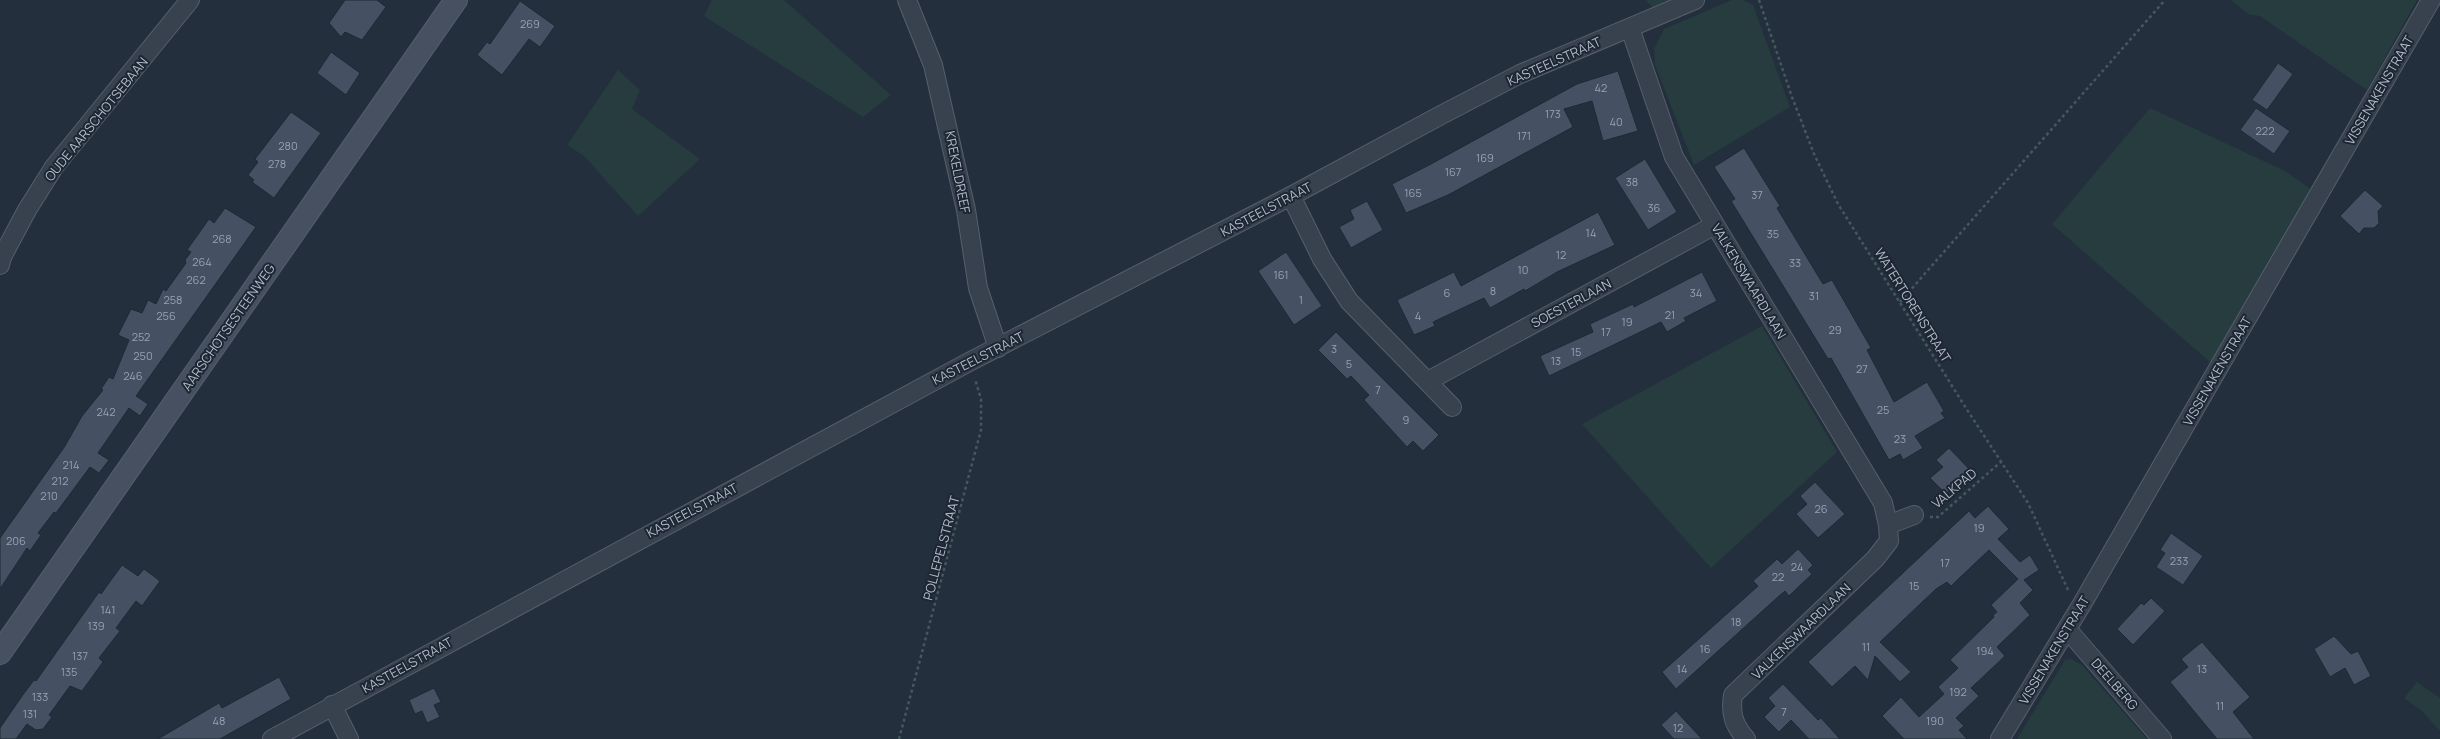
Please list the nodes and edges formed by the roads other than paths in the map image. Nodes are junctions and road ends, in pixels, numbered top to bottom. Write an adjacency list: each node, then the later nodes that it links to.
1 (190, 0): 9 (street, OUDE AARSCHOTSEBAAN)
2 (456, 0): 16 (main road, AARSCHOTSESTEENWEG)
3 (907, 0): 10 (street, KREKELDREEF)
4 (1695, 0): 6 (street, KASTEELSTRAAT)
5 (2431, 0): 15 (street, VISSENAKENSTRAAT)
6 (1630, 28): 7 (street, KASTEELSTRAAT); 8 (street, VALKENSWAARDLAAN)
7 (1291, 196): 10 (street, KASTEELSTRAAT); 11 (street)
8 (1715, 225): 11 (street, SOESTERLAAN); 14 (street, VALKENSWAARDLAAN)
9 (0, 265)
10 (998, 348): 17 (street, KASTEELSTRAAT)
11 (1428, 381): 12 (street)
12 (1452, 407)
13 (1914, 515): 14 (street)
14 (1888, 525): 20 (street, VALKENSWAARDLAAN)
15 (2067, 629): 21 (street, VISSENAKENSTRAAT); 22 (street, DEELBERG)
16 (0, 653)
17 (332, 705): 18 (street, KASTEELSTRAAT); 19 (street)
18 (272, 739)
19 (349, 739)
20 (1746, 739)
21 (2000, 739)
22 (2162, 739)

